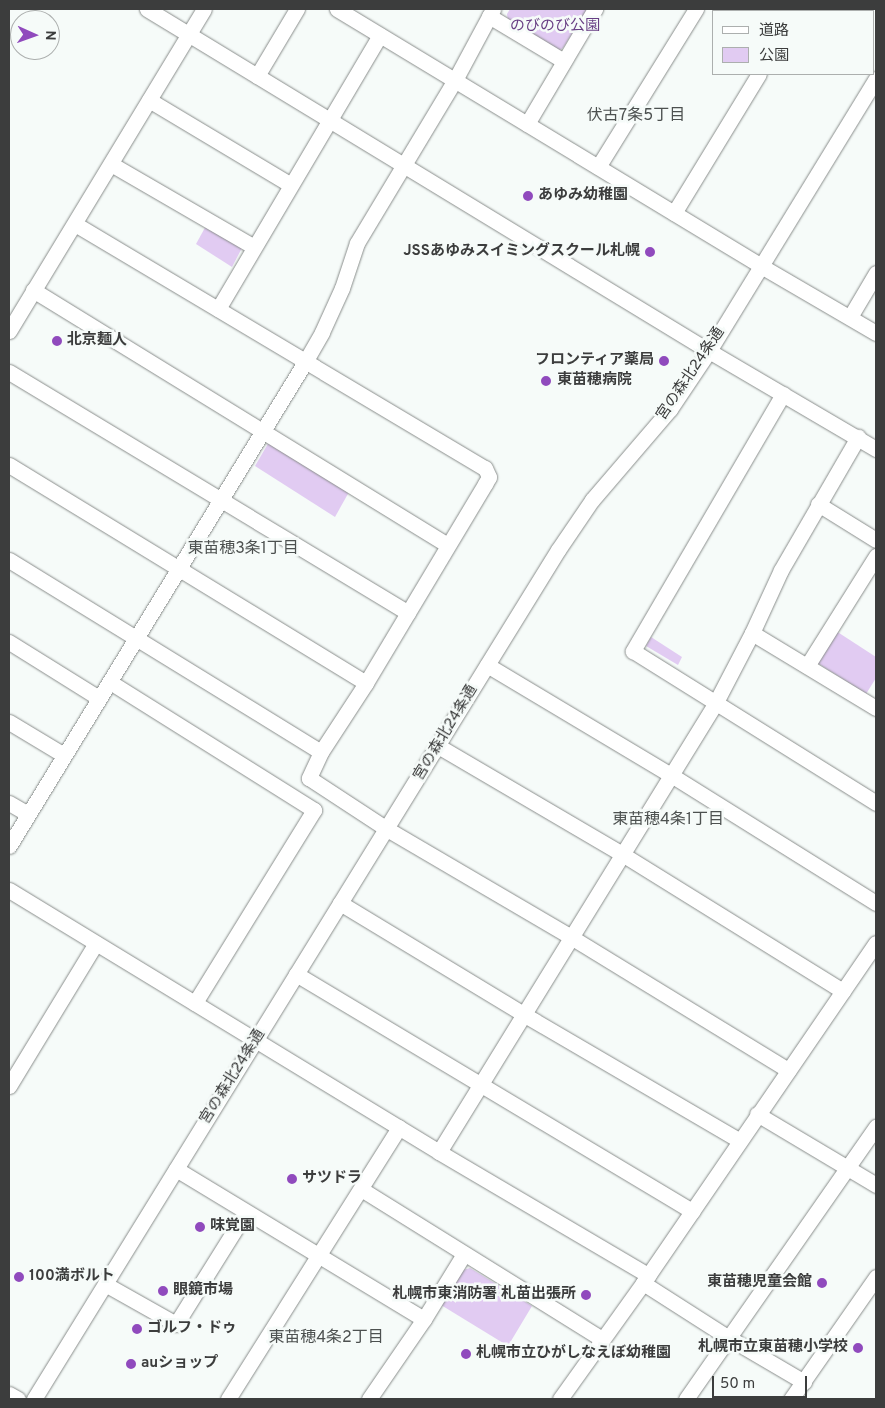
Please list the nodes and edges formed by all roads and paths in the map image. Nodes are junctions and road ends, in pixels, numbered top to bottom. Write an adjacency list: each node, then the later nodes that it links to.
1 (147, 9): 8 (street)
2 (204, 9): 8 (street)
3 (297, 9): 12 (street)
4 (338, 9): 9 (street)
5 (595, 9): 10 (street)
6 (696, 9): 20 (street)
7 (491, 12): 10 (street); 14 (street)
8 (189, 34): 12 (street); 15 (street)
9 (380, 35): 14 (street); 16 (street)
10 (564, 60): 17 (street)
11 (758, 75): 22 (street)
12 (257, 76): 16 (street)
13 (876, 79): 25 (street, 宮の森北24条通)
14 (455, 80): 17 (street); 19 (street)
15 (149, 100): 18 (street); 21 (street)
16 (330, 120): 19 (street); 21 (street)
17 (527, 124): 20 (street)
18 (111, 164): 23 (street); 24 (street)
19 (404, 166): 32 (street); 33 (street)
20 (598, 167): 22 (street)
21 (290, 185): 24 (street)
22 (674, 213): 25 (street)
23 (75, 224): 27 (street); 28 (street)
24 (254, 247): 28 (street)
25 (761, 266): 29 (street); 32 (street, 宮の森北24条通)
26 (876, 273): 29 (street)
27 (33, 290): 30 (street); 36 (street)
28 (218, 309): 33 (street)
29 (850, 317): 31 (street)
30 (9, 331)
31 (876, 333)
32 (709, 351): 35 (street); 51 (street, 宮の森北24条通)
33 (305, 362): 36 (street); 43 (street)
34 (9, 372): 40 (street)
35 (783, 394): 37 (street); 56 (street)
36 (263, 431): 40 (street); 43 (street)
37 (858, 438): 38 (street); 41 (street)
38 (876, 449)
39 (9, 465): 46 (street)
40 (221, 500): 46 (street); 47 (street)
41 (818, 504): 42 (street); 48 (street)
42 (876, 540)
43 (448, 545): 47 (street)
44 (876, 556): 52 (street)
45 (9, 560): 49 (street)
46 (178, 569): 49 (street); 54 (street)
47 (408, 613): 54 (street)
48 (752, 633): 52 (street); 56 (street)
49 (136, 638): 53 (street); 60 (street)
50 (9, 642): 55 (street)
51 (486, 665): 59 (street, 宮の森北24条通); 62 (street)
52 (807, 666): 57 (street)
53 (110, 682): 55 (street); 77 (street)
54 (366, 683): 60 (street)
55 (99, 698): 61 (street)
56 (715, 704): 62 (street); 64 (street)
57 (875, 704)
58 (9, 722): 61 (street)
59 (438, 746): 66 (street, 宮の森北24条通); 68 (street)
60 (320, 752): 66 (street)
61 (64, 755): 65 (street)
62 (671, 775): 68 (street); 71 (street)
63 (9, 803): 65 (street)
64 (876, 803)
65 (28, 814): 67 (street)
66 (387, 830): 70 (street, 宮の森北24条通); 72 (street)
67 (9, 846)
68 (622, 854): 72 (street); 76 (street)
69 (9, 890): 73 (street)
70 (340, 903): 75 (street, 宮の森北24条通); 78 (street)
71 (876, 903)
72 (571, 937): 78 (street); 80 (street)
73 (96, 943): 77 (street); 82 (street)
74 (876, 943): 76 (street)
75 (296, 974): 79 (street, 宮の森北24条通); 81 (street)
76 (843, 991): 80 (street)
77 (195, 1003): 79 (street)
78 (523, 1014): 81 (street); 86 (street)
79 (256, 1040): 85 (street); 89 (street, 宮の森北24条通)
80 (788, 1070): 83 (street)
81 (479, 1085): 87 (street); 92 (street)
82 (9, 1086)
83 (757, 1114): 86 (street); 88 (street)
84 (876, 1127): 88 (street)
85 (399, 1128): 87 (street); 91 (street)
86 (740, 1141): 92 (street)
87 (439, 1152): 97 (street)
88 (848, 1168): 90 (street); 100 (street)
89 (176, 1169): 93 (street); 98 (street, 宮の森北24条通)
90 (876, 1185)
91 (361, 1189): 94 (street); 95 (street)
92 (692, 1211): 97 (street)
93 (246, 1212): 95 (street); 98 (street)
94 (464, 1254): 99 (street); 101 (street)
95 (319, 1257): 99 (street); 107 (street)
96 (876, 1277): 102 (street)
97 (646, 1279): 100 (street); 101 (street)
98 (105, 1284): 106 (street, 宮の森北24条通)
99 (424, 1319): 104 (street)
100 (729, 1338): 102 (street); 109 (street)
101 (602, 1339): 108 (street)
102 (804, 1382): 110 (street)
103 (9, 1394): 105 (street)
104 (376, 1397)
105 (18, 1399)
106 (34, 1399)
107 (228, 1399)
108 (560, 1399)
109 (686, 1399)
110 (792, 1399)

